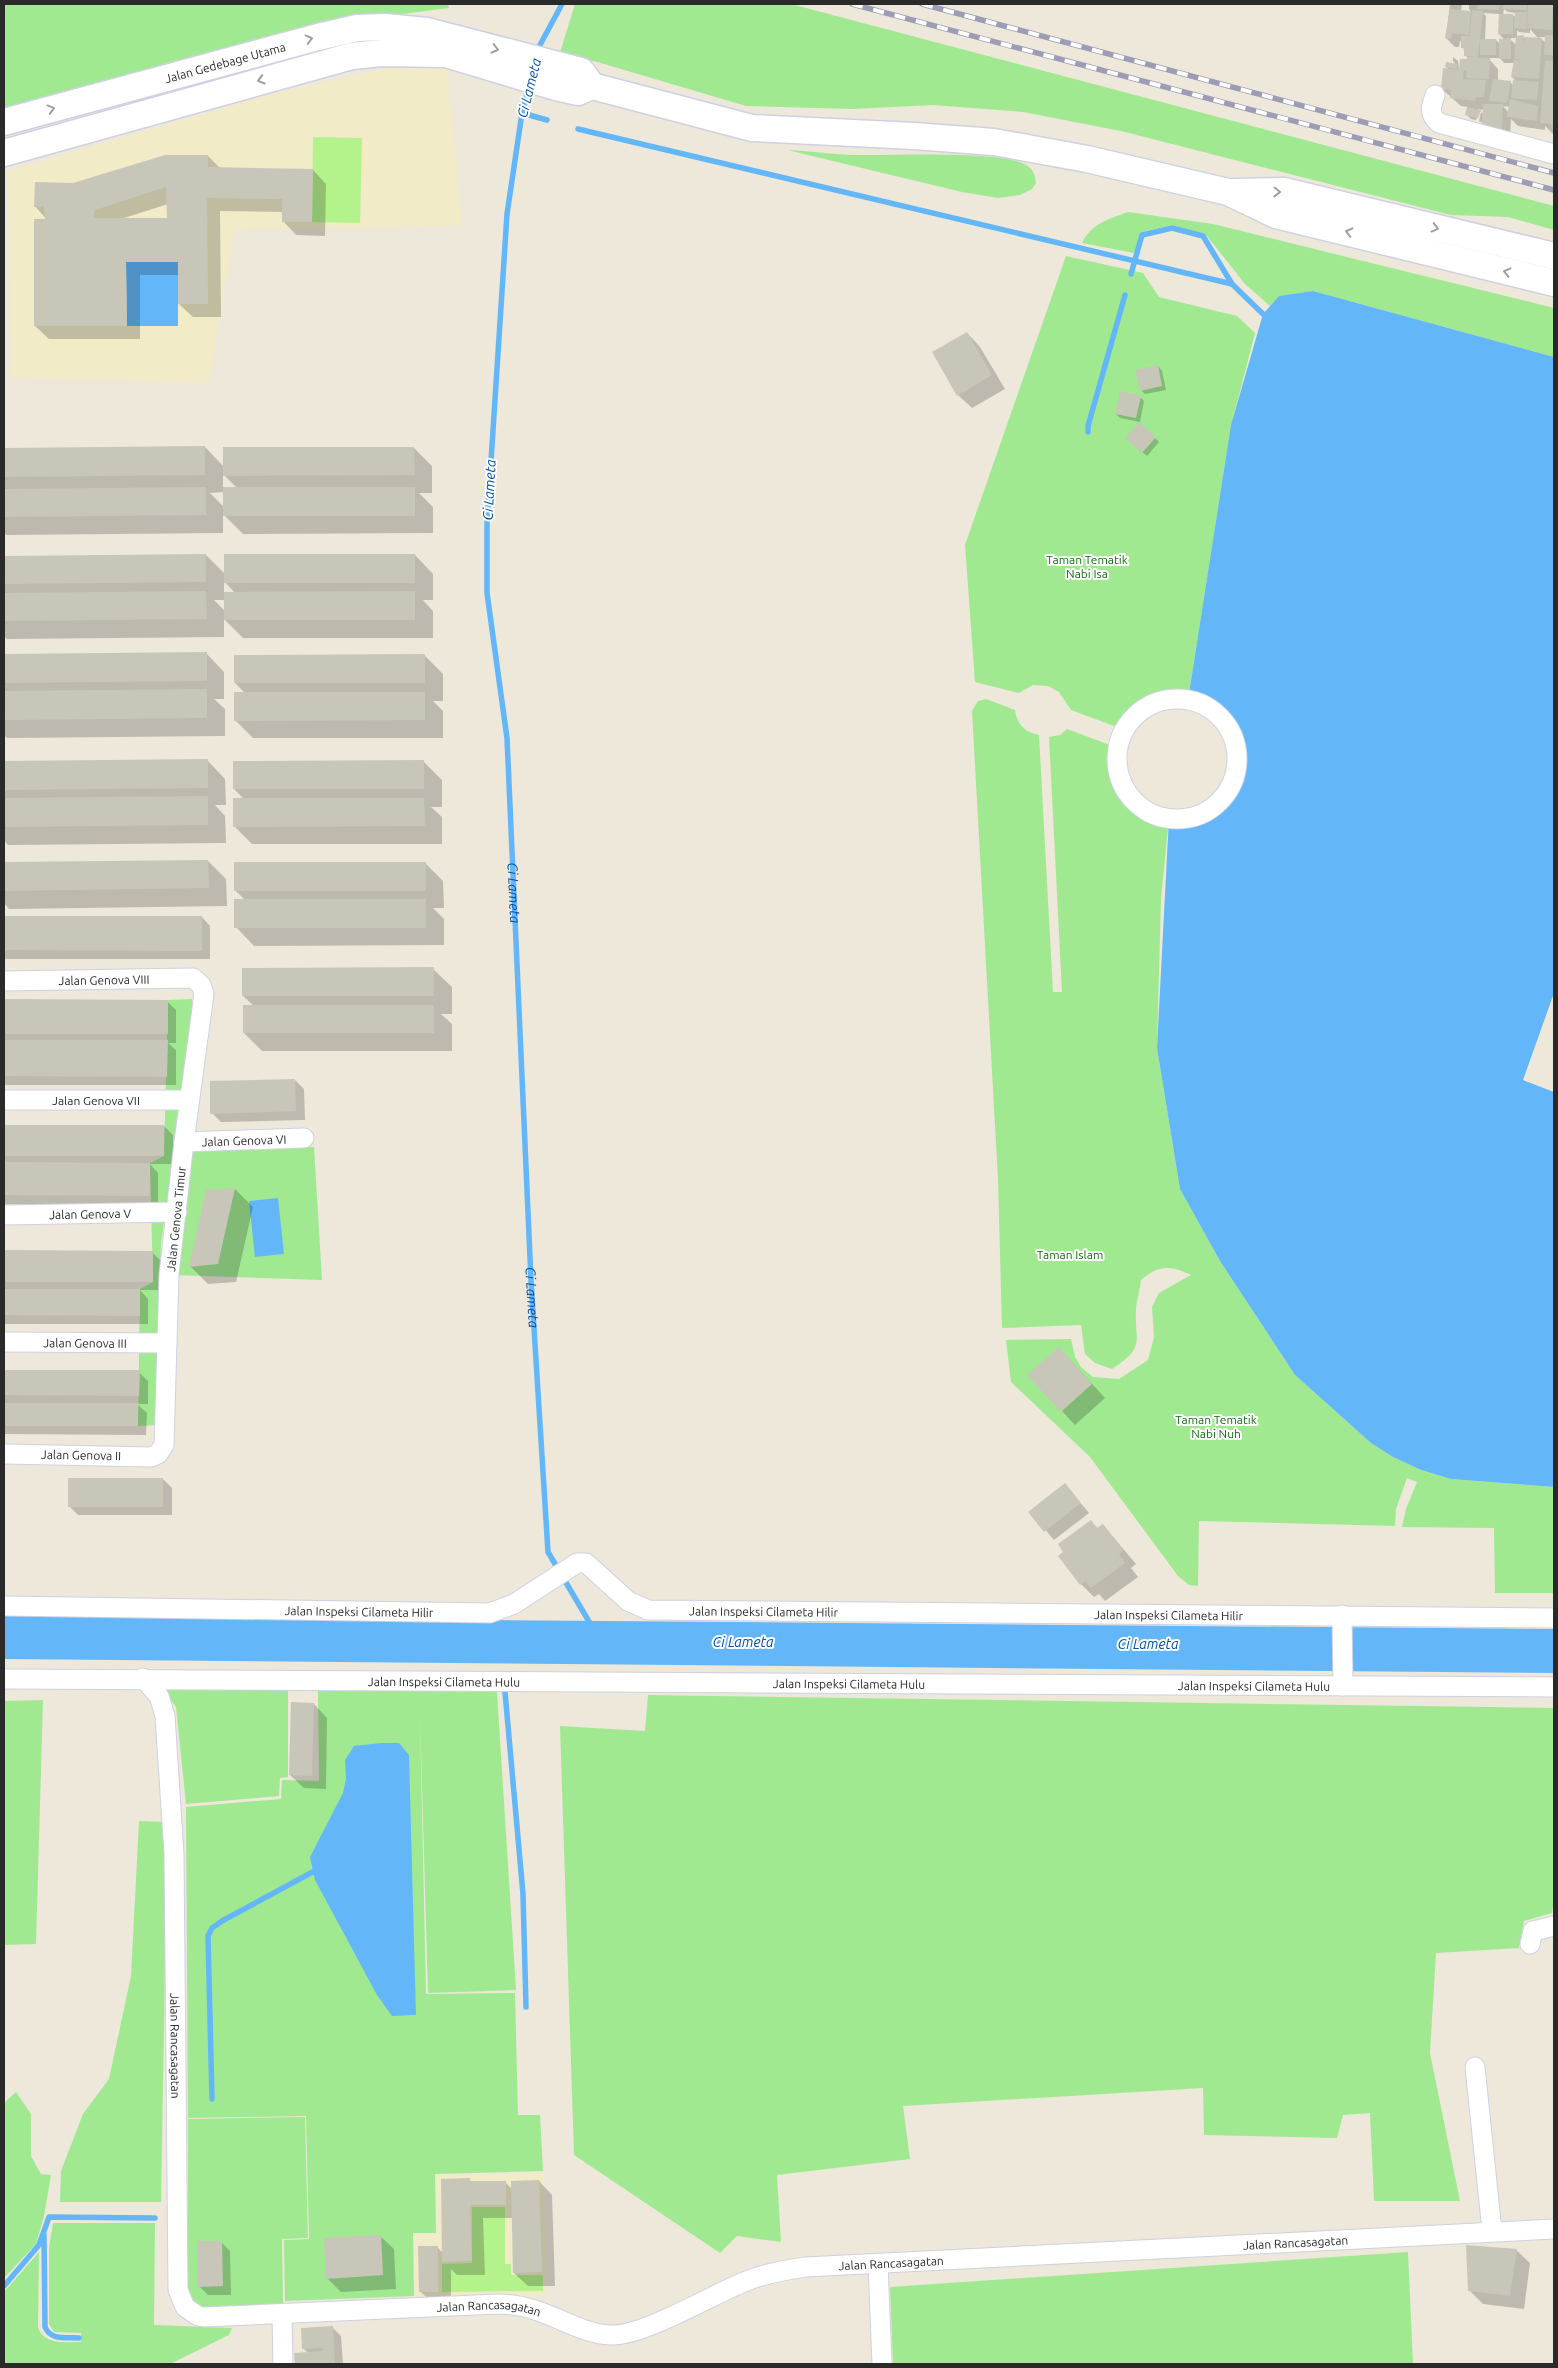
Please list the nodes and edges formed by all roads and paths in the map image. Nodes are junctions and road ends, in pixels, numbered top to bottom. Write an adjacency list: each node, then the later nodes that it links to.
1 (386, 26): 2 (street, Jalan Gedebage Utama); 3 (street); 4 (street, Jalan Gedebage Utama, one-way to 1)
2 (447, 46): 3 (street); 10 (street)
3 (382, 52): 5 (street, one-way to 5)
4 (218, 64): 5 (street); 7 (street, Jalan Gedebage Utama, one-way to 4)
5 (224, 90): 8 (street)
6 (1435, 95): 9 (street)
7 (4, 122)
8 (4, 153)
9 (1554, 154)
10 (1228, 192): 11 (street, one-way to 11); 12 (street, one-way to 10)
11 (1554, 256)
12 (1554, 283)
13 (1148, 707): 13 (street)
14 (4, 981): 15 (street, Jalan Genova VIII)
15 (201, 985): 17 (street, Jalan Genova Timur)
16 (4, 1100): 17 (street, Jalan Genova VII)
17 (189, 1100): 19 (street, Jalan Genova Timur)
18 (304, 1138): 19 (street, Jalan Genova VI)
19 (184, 1142): 20 (street, Jalan Genova Timur)
20 (177, 1212): 21 (street, Jalan Genova V); 23 (street, Jalan Genova Timur)
21 (4, 1215)
22 (4, 1342): 23 (street, Jalan Genova III)
23 (168, 1343): 25 (street, Jalan Genova Timur)
24 (4, 1454): 25 (street, Jalan Genova II)
25 (158, 1454)
26 (4, 1606): 28 (street, Jalan Inspeksi Cilameta Hilir)
27 (1554, 1618): 28 (street, Jalan Inspeksi Cilameta Hilir)
28 (1342, 1621): 31 (street)
29 (142, 1678): 30 (street); 31 (street, Jalan Inspeksi Cilameta Hulu); 39 (street, Jalan Rancasagatan)
30 (4, 1679)
31 (1343, 1679): 32 (street, Jalan Inspeksi Cilameta Hulu)
32 (1554, 1687)
33 (1554, 1926): 34 (street)
34 (1530, 1944)
35 (1474, 2067): 37 (street)
36 (1554, 2229): 37 (street, Jalan Rancasagatan)
37 (1492, 2231): 38 (street, Jalan Rancasagatan)
38 (878, 2264): 39 (street, Jalan Rancasagatan); 41 (street)
39 (282, 2315): 40 (street)
40 (283, 2364)
41 (882, 2364)

